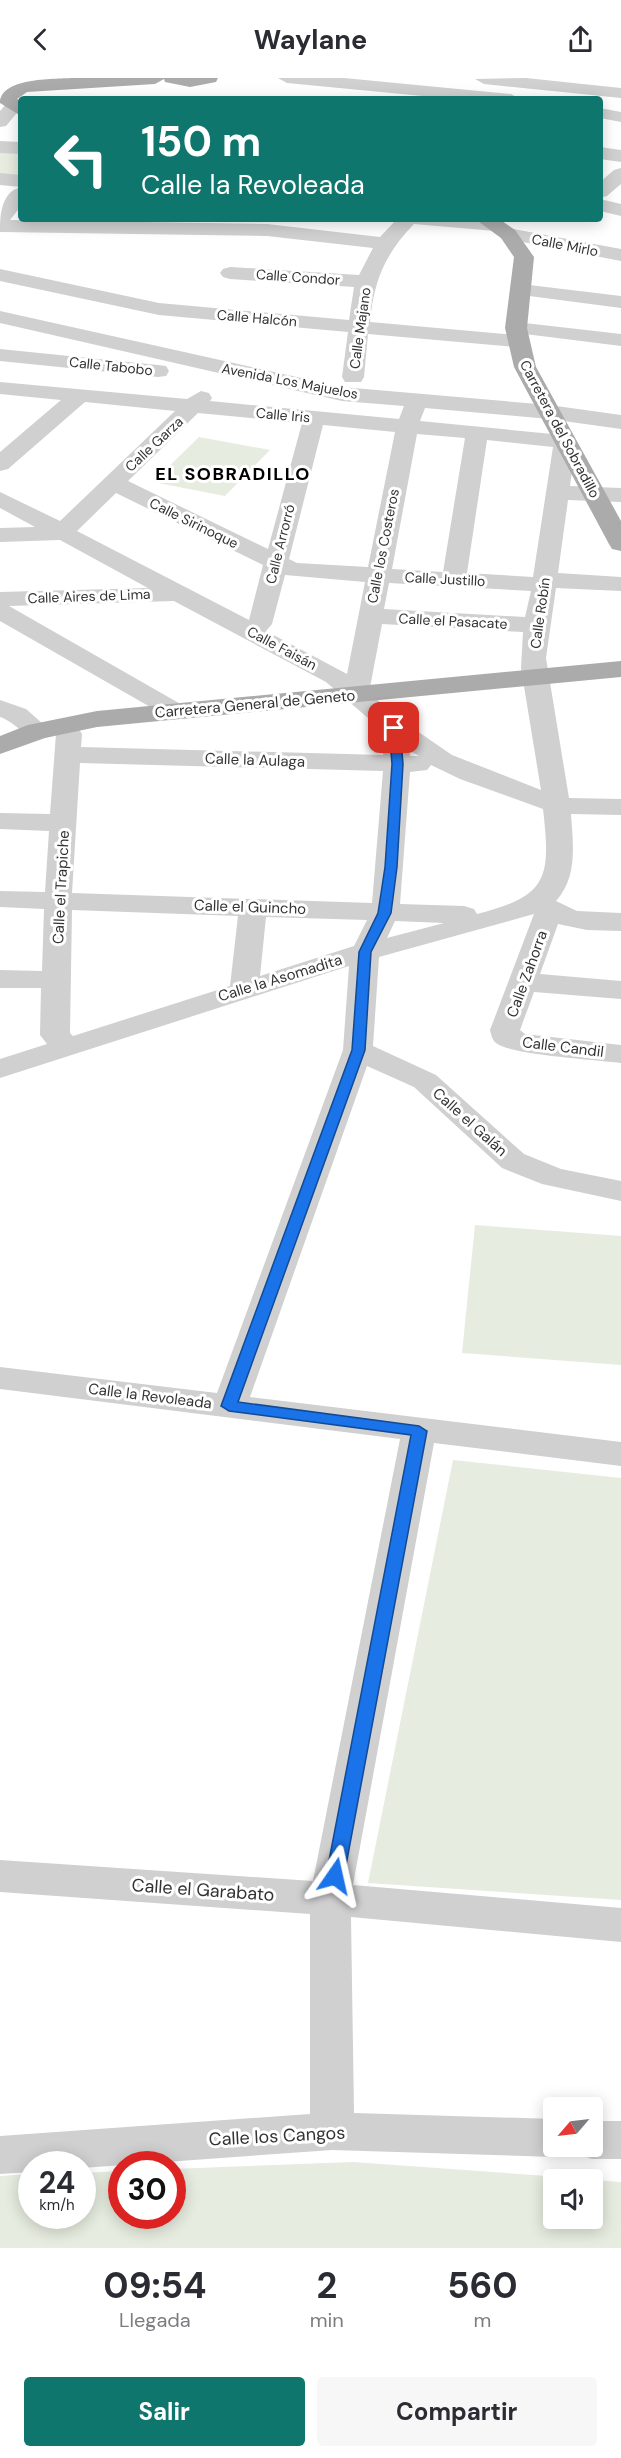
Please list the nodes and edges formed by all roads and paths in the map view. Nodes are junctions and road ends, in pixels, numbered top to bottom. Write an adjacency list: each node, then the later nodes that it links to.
1 (155, 78): 7 (main road)
2 (172, 78): 3 (main road)
3 (209, 78)
4 (286, 78): 8 (street)
5 (418, 78): 10 (street)
6 (475, 78): 11 (street)
7 (102, 80): 14 (main road)
8 (344, 82): 10 (street); 13 (street)
9 (590, 84): 11 (street); 12 (street)
10 (392, 86): 11 (street)
11 (516, 87)
12 (621, 93)
13 (329, 96)
14 (11, 107): 17 (street)
15 (603, 114): 16 (street)
16 (621, 117)
17 (0, 122)
18 (0, 147): 19 (street)
19 (18, 148)
20 (603, 153): 21 (street)
21 (621, 156)
22 (621, 174): 25 (street)
23 (0, 179): 24 (street)
24 (18, 181)
25 (603, 189)
26 (18, 197): 29 (street)
27 (603, 206): 28 (street)
28 (621, 210)
29 (0, 221)
30 (405, 222): 35 (street, Calle Majano)
31 (452, 222): 34 (street, Calle Mirlo)
32 (195, 224): 33 (street); 36 (street)
33 (0, 226)
34 (496, 226): 37 (street, Calle Mirlo); 40 (main road, Carretera del Sobradillo)
35 (386, 243): 36 (street); 39 (street, Calle Majano)
36 (241, 252): 39 (street, Calle Condor); 44 (street)
37 (621, 255)
38 (0, 274): 42 (street, Calle Halcón)
39 (367, 282): 47 (street, Calle Majano)
40 (521, 290): 43 (street); 49 (main road, Carretera del Sobradillo)
41 (0, 300): 46 (street, Avenida Los Majuelos)
42 (121, 302): 44 (street, Calle Halcón); 46 (street)
43 (621, 302)
44 (209, 314): 47 (street, Calle Halcón)
45 (0, 318): 48 (street, Avenida Los Majuelos)
46 (98, 318): 48 (street); 52 (street, Avenida Los Majuelos)
47 (359, 327): 49 (street, Calle Halcón); 56 (street, Calle Majano)
48 (73, 334): 51 (street, Avenida Los Majuelos)
49 (516, 334): 50 (street, Calle Halcón); 60 (main road, Carretera del Sobradillo)
50 (621, 340)
51 (138, 350): 54 (street); 55 (street, Avenida Los Majuelos)
52 (247, 356): 55 (street, Calle Garza); 56 (street, Avenida Los Majuelos)
53 (2, 357): 54 (street, Calle Tabobo)
54 (125, 368): 55 (street, Calle Tabobo)
55 (225, 373): 59 (street, Avenida Los Majuelos); 62 (street, Calle Garza)
56 (353, 377): 60 (street, Avenida Los Majuelos)
57 (0, 388): 58 (street, Calle Iris)
58 (78, 397): 62 (street, Calle Iris); 68 (street)
59 (417, 400): 60 (street, Avenida Los Majuelos); 65 (street, Calle los Costeros)
60 (545, 402): 61 (street, Avenida Los Majuelos); 64 (street, Avenida Los Majuelos); 67 (main road, Carretera del Sobradillo)
61 (621, 404)
62 (192, 408): 63 (street, Calle Iris); 69 (street, Calle Garza)
63 (314, 418): 65 (street, Calle Iris); 77 (street, Calle Arrorró)
64 (621, 422)
65 (407, 426): 66 (street, Calle Iris); 78 (street, Calle los Costeros)
66 (477, 433): 67 (street, Calle Iris); 79 (street)
67 (566, 441): 70 (street, Calle Robín); 71 (main road, Carretera del Sobradillo)
68 (0, 464)
69 (113, 483): 74 (street, Calle Garza); 77 (street, Calle Sirinoque)
70 (558, 494): 71 (street); 80 (street, Calle Robín)
71 (594, 495): 72 (street); 76 (main road, Carretera del Sobradillo)
72 (621, 495)
73 (0, 499): 74 (street, Calle Faisán)
74 (61, 533): 75 (street); 82 (street, Calle Faisán)
75 (0, 535)
76 (621, 544)
77 (276, 562): 78 (street, Calle Justillo); 87 (street, Calle Arrorró)
78 (376, 575): 79 (street, Calle Justillo); 85 (street, Calle los Costeros)
79 (454, 580): 80 (street, Calle Justillo)
80 (545, 583): 81 (street, Calle Justillo); 86 (street, Calle Robín)
81 (621, 584)
82 (177, 594): 83 (street, Calle Aires de Lima); 87 (street, Calle Faisán)
83 (0, 599)
84 (0, 610): 92 (street)
85 (370, 616): 86 (street, Calle el Pasacate); 90 (street, Calle los Costeros)
86 (536, 625): 89 (street, Calle Robín)
87 (249, 630): 90 (street, Calle Faisán)
88 (621, 669): 89 (main road, Carretera General de Geneto)
89 (535, 677): 90 (main road, Carretera General de Geneto); 101 (street, Calle Robín)
90 (356, 694): 92 (main road, Carretera General de Geneto); 95 (street, Calle Faisán)
91 (0, 708): 96 (street)
92 (175, 711): 93 (main road, Carretera General de Geneto)
93 (69, 724): 96 (main road, Carretera General de Geneto); 98 (street, Calle el Trapiche)
94 (0, 728): 96 (street)
95 (394, 728): 99 (street, Calle Faisán); 100 (street)
96 (38, 731): 97 (main road, Carretera General de Geneto)
97 (0, 746)
98 (68, 755): 100 (street, Calle la Aulaga); 104 (street, Calle el Trapiche)
99 (443, 761): 100 (street, Calle la Aulaga); 101 (street, Calle Faisán)
100 (397, 764): 109 (street)
101 (556, 804): 102 (street); 107 (street)
102 (621, 807)
103 (0, 821): 104 (street)
104 (64, 823): 106 (street, Calle el Trapiche)
105 (0, 899): 106 (street, Calle el Guincho)
106 (58, 900): 108 (street, Calle el Guincho); 114 (street, Calle el Trapiche)
107 (544, 906): 110 (street, Calle la Asomadita); 111 (street); 115 (street, Calle Zahorra)
108 (253, 907): 109 (street, Calle el Guincho); 116 (street)
109 (385, 913): 110 (street, Calle el Guincho); 112 (street)
110 (499, 917): 112 (street, Calle la Asomadita)
111 (621, 922)
112 (365, 952): 116 (street, Calle la Asomadita); 120 (street)
113 (0, 979): 114 (street)
114 (57, 980): 119 (street, Calle el Trapiche)
115 (525, 982): 117 (street); 118 (street, Calle Zahorra)
116 (244, 990): 119 (street, Calle la Asomadita)
117 (621, 990)
118 (507, 1037): 121 (street, Calle Candil)
119 (67, 1046): 122 (street, Calle la Asomadita)
120 (358, 1050): 123 (street, Calle el Galán); 125 (street)
121 (621, 1054)
122 (9, 1062)
123 (621, 1191)
124 (0, 1378): 125 (street, Calle la Revoleada)
125 (229, 1406): 126 (street, Calle la Revoleada)
126 (419, 1431): 127 (street, Calle la Revoleada); 129 (street)
127 (621, 1454)
128 (0, 1876): 129 (street, Calle el Garabato)
129 (330, 1899): 130 (street, Calle el Garabato); 131 (street)
130 (621, 1925)
131 (332, 2131): 132 (street, Calle los Cangos); 135 (street, Calle los Cangos)
132 (543, 2138)
133 (603, 2139): 134 (street)
134 (621, 2140)
135 (0, 2155)

